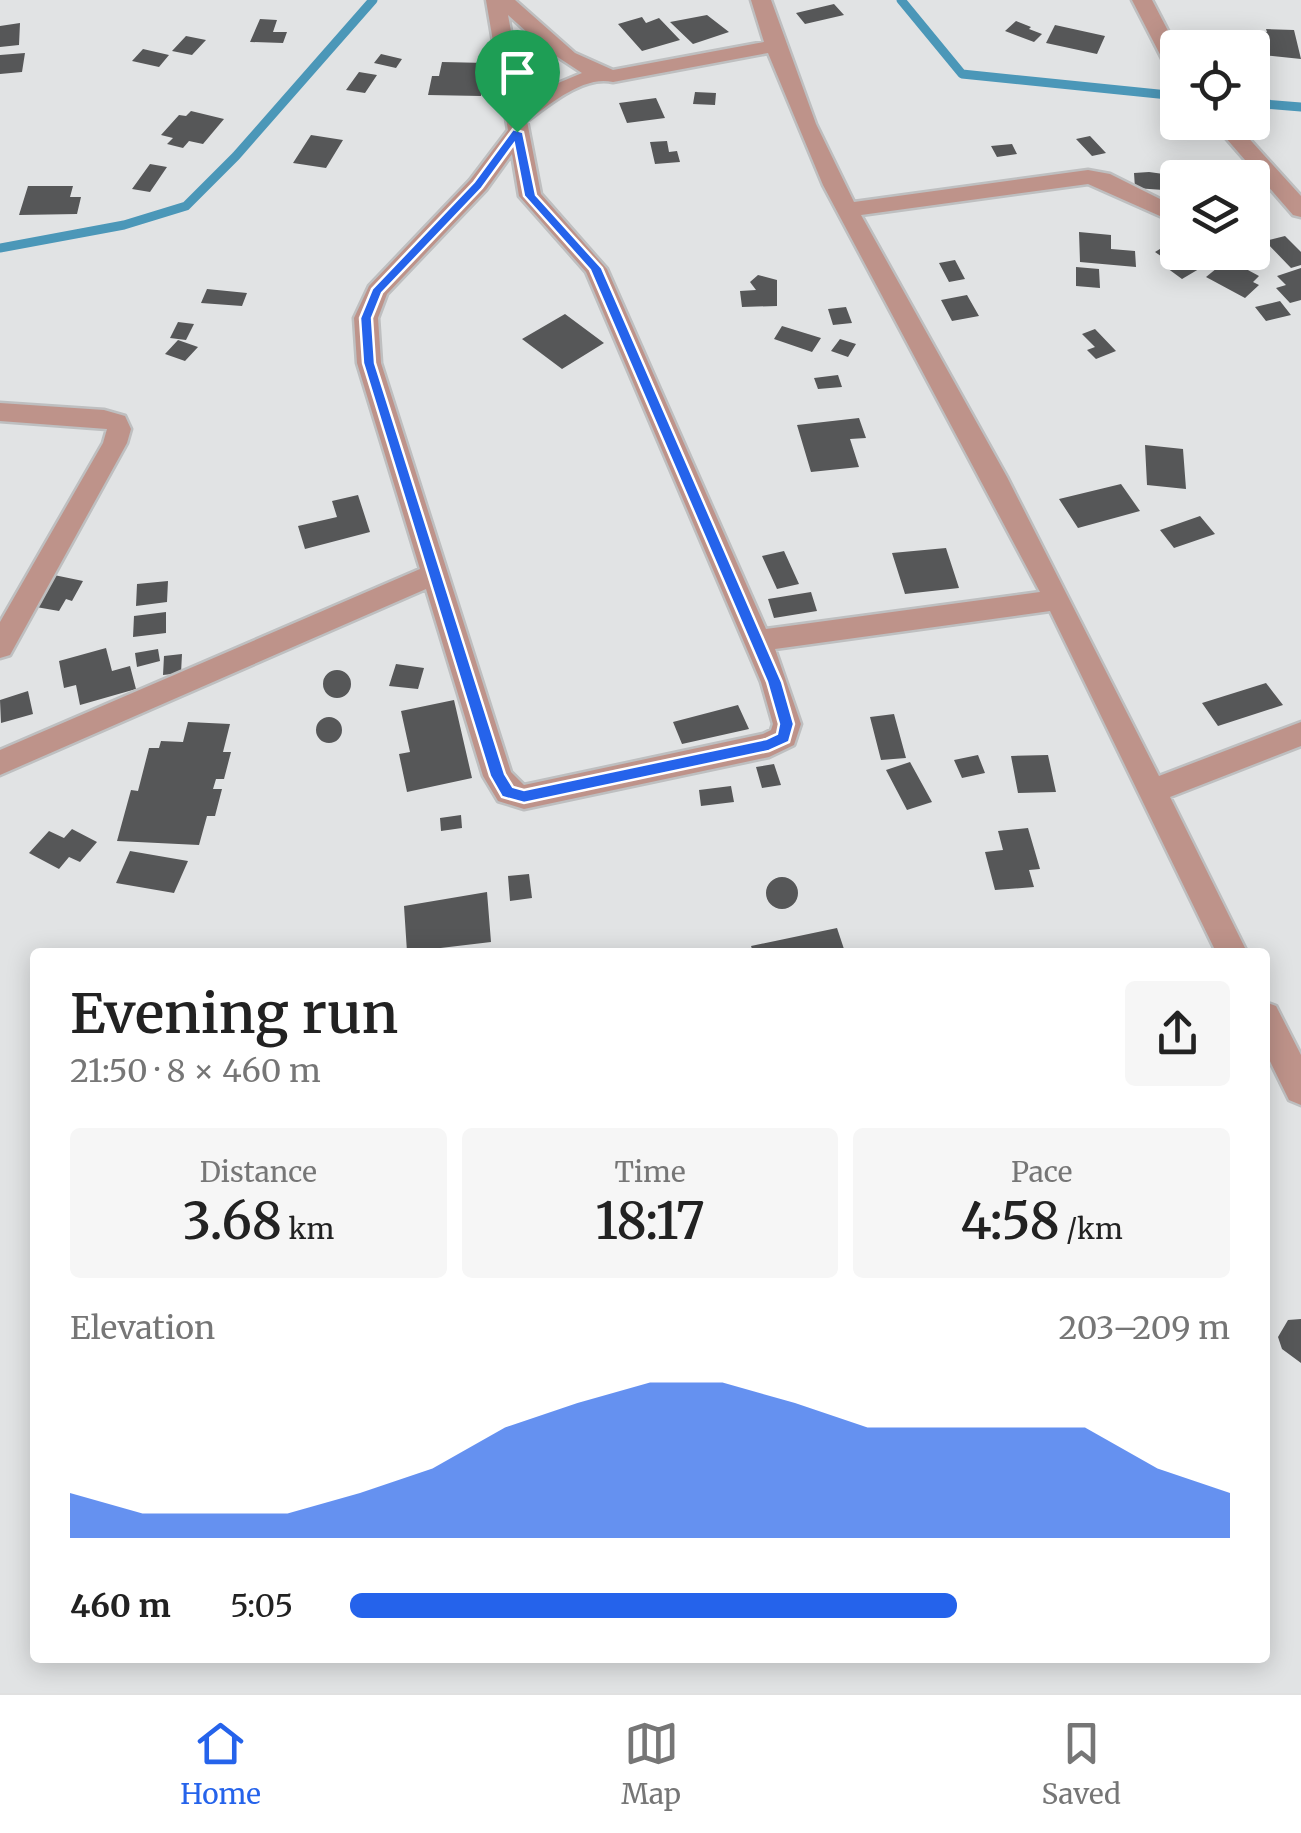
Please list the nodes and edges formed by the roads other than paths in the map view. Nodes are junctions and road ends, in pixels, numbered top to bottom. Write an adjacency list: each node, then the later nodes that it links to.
1 (496, 0): 8 (street)
2 (504, 0): 7 (street)
3 (761, 0): 6 (street)
4 (1142, 0): 5 (street)
5 (1160, 35)
6 (774, 46): 7 (street); 11 (street)
7 (598, 74): 8 (street)
8 (516, 126): 14 (street); 16 (street)
9 (1238, 140): 12 (street)
10 (1160, 207): 11 (street)
11 (850, 210): 15 (street)
12 (1301, 210)
13 (0, 412): 17 (street)
14 (435, 574): 16 (street); 19 (street)
15 (1056, 600): 16 (street); 20 (street)
16 (757, 641)
17 (0, 647)
18 (1301, 734): 20 (street)
19 (0, 763)
20 (1152, 791): 21 (street)
21 (1230, 948)
22 (1270, 1028): 23 (street)
23 (1301, 1090)

